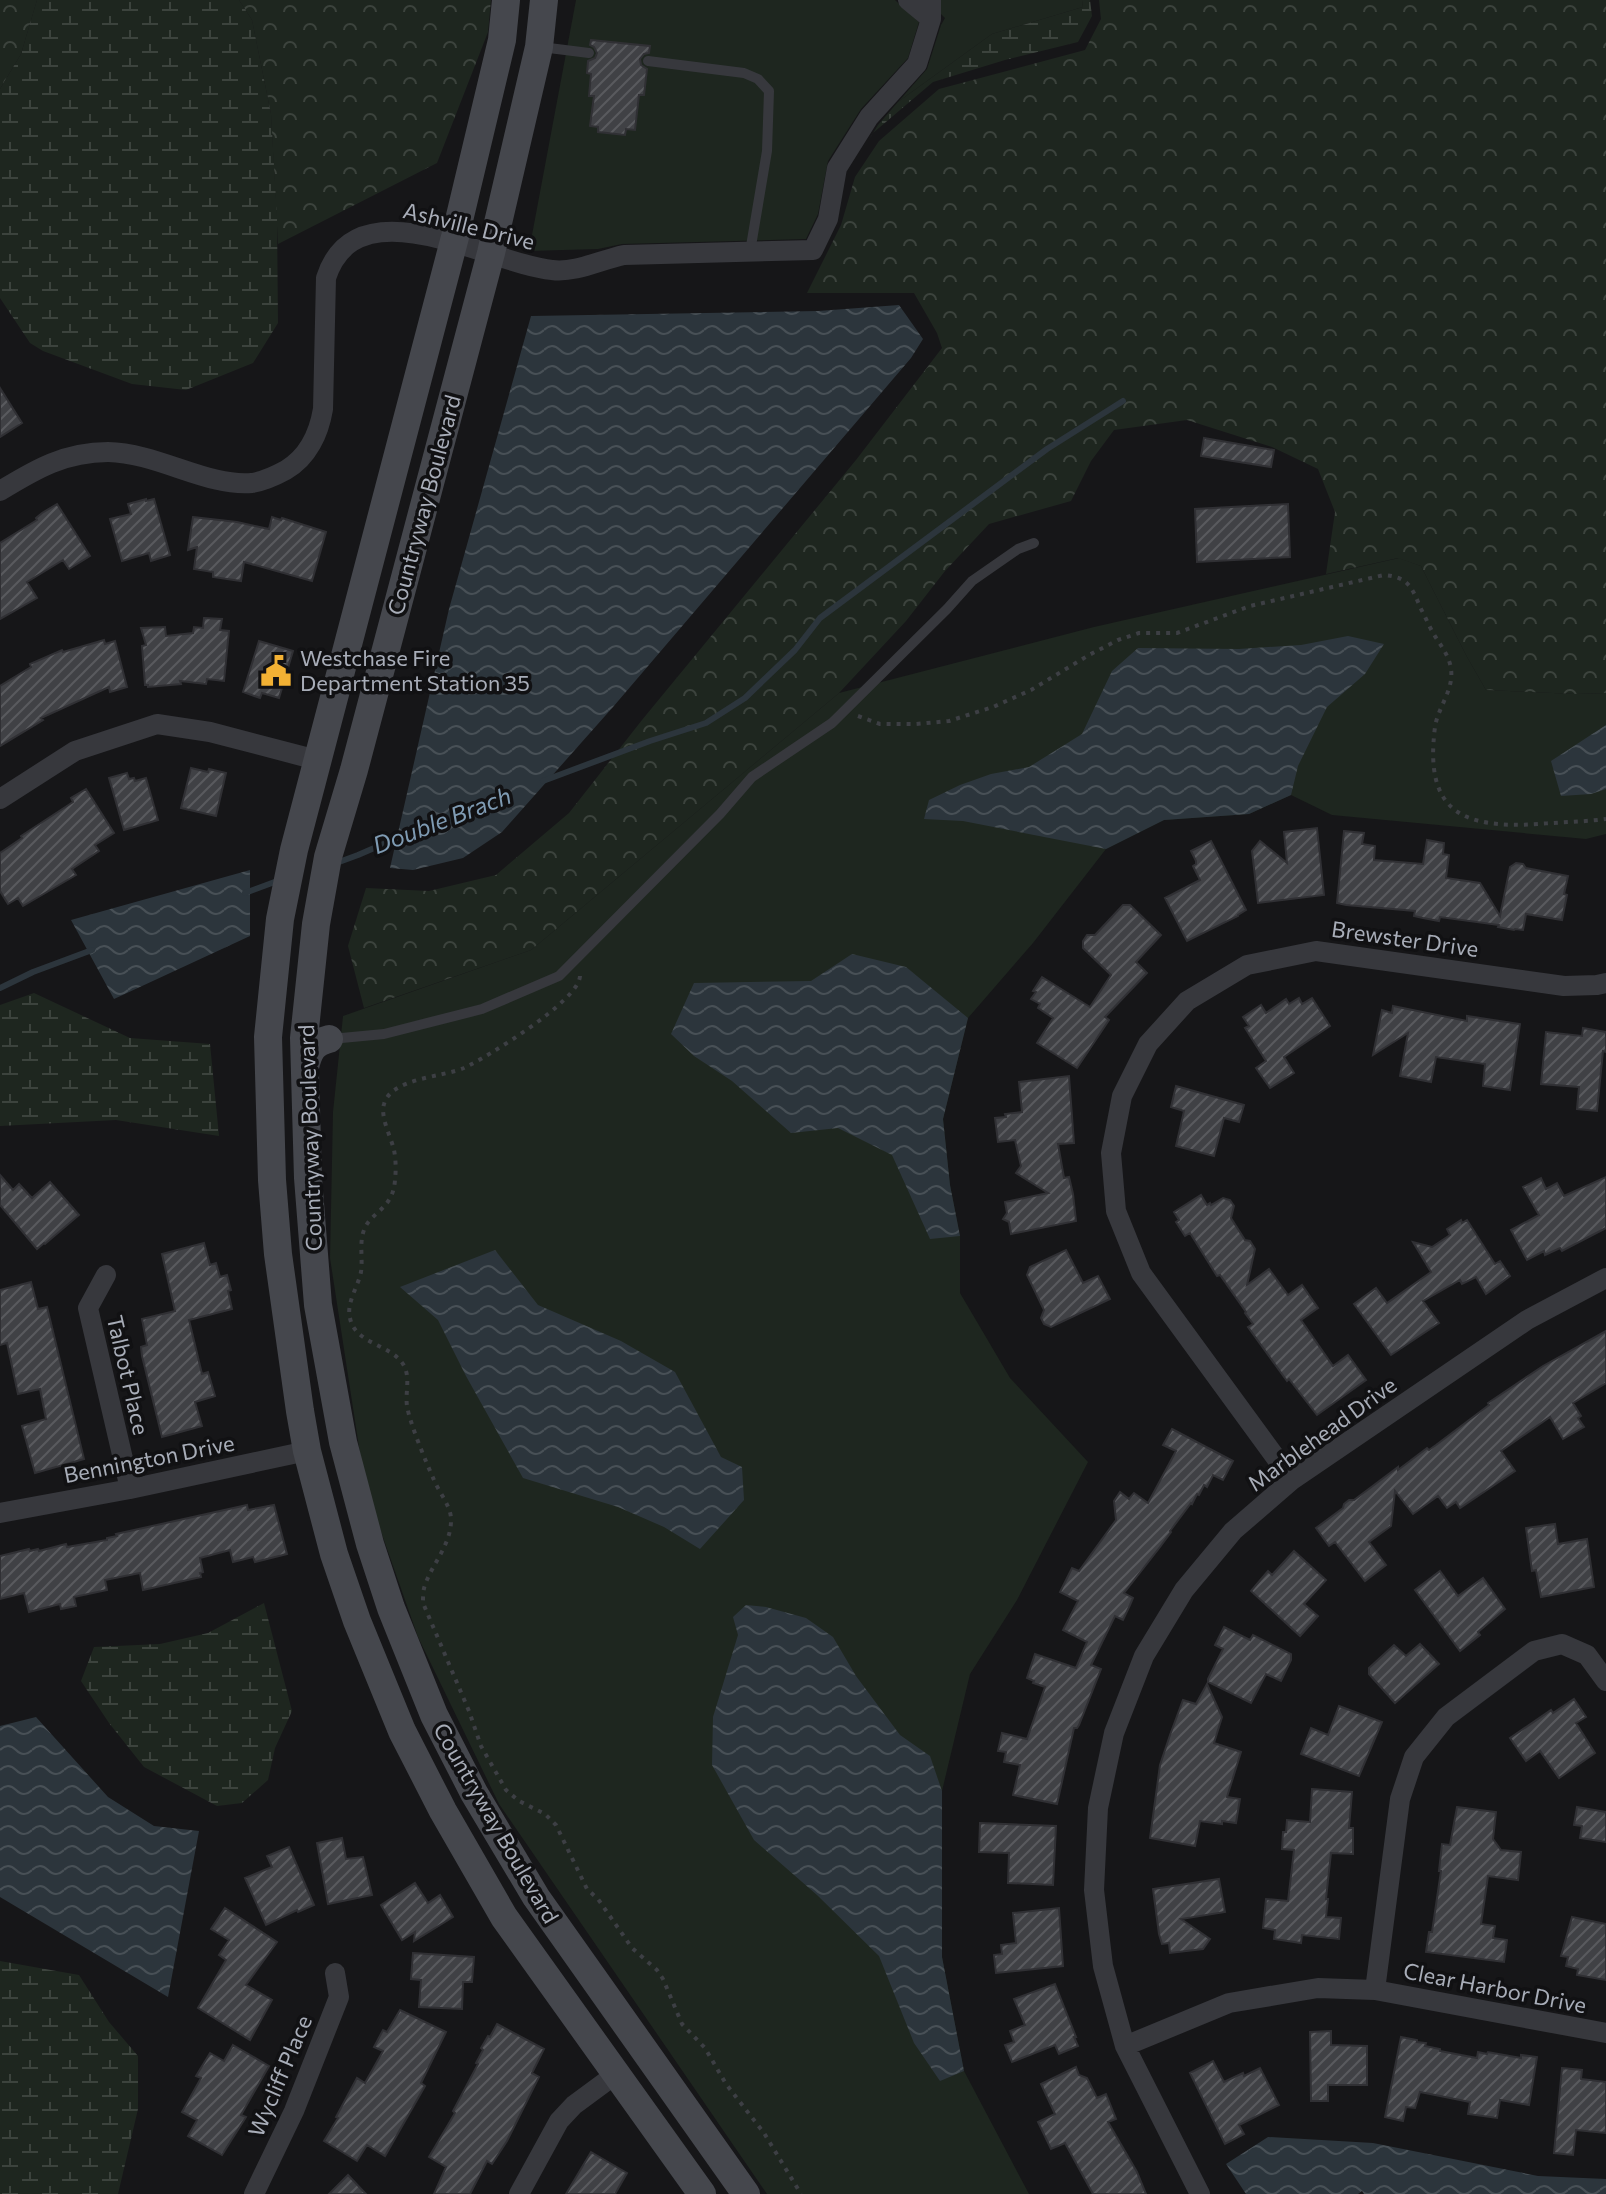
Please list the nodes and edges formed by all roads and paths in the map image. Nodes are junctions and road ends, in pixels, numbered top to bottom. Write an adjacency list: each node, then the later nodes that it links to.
1 (506, 0): 5 (street, Countryway Boulevard)
2 (544, 0): 6 (street, Countryway Boulevard)
3 (908, 0): 4 (street, Ashville Drive)
4 (931, 10): 10 (street, Ashville Drive)
5 (502, 40): 6 (street); 9 (street, Countryway Boulevard)
6 (539, 47): 7 (lane); 11 (street, Countryway Boulevard)
7 (589, 53)
8 (648, 61): 10 (lane)
9 (453, 242): 11 (street, Ashville Drive); 12 (street, Ashville Drive); 15 (street, Countryway Boulevard)
10 (750, 252): 11 (street, Ashville Drive)
11 (491, 253): 16 (street, Countryway Boulevard)
12 (0, 491)
13 (1034, 543): 14 (lane)
14 (847, 709): 18 (path); 19 (lane)
15 (317, 760): 16 (street); 17 (street); 27 (street, Countryway Boulevard)
16 (354, 770): 21 (street, Countryway Boulevard)
17 (0, 799)
18 (1606, 819)
19 (577, 959): 22 (lane); 42 (path)
20 (1606, 983): 28 (street, Brewster Drive)
21 (308, 1003): 22 (lane); 23 (street, Countryway Boulevard)
22 (329, 1039): 23 (street)
23 (305, 1067): 26 (street, Countryway Boulevard)
24 (106, 1275): 29 (street, Talbot Place)
25 (1606, 1278): 28 (street, Marblehead Drive)
26 (343, 1442): 27 (street); 36 (street, Countryway Boulevard)
27 (307, 1451): 29 (street, Bennington Drive); 37 (street, Countryway Boulevard)
28 (1292, 1480): 35 (street, Marblehead Drive)
29 (130, 1489): 30 (street, Bennington Drive)
30 (0, 1513)
31 (1606, 1681): 33 (street, Clear Harbor Drive)
32 (335, 1973): 38 (street, Wycliff Place)
33 (1375, 1990): 34 (street, Clear Harbor Drive); 35 (street, Clear Harbor Drive)
34 (1606, 2033)
35 (1125, 2046): 43 (street, Marblehead Drive)
36 (646, 2053): 37 (street); 41 (street, Countryway Boulevard)
37 (616, 2074): 39 (street); 40 (street, Countryway Boulevard)
38 (254, 2194)
39 (519, 2194)
40 (702, 2194)
41 (746, 2194)
42 (801, 2194)
43 (1200, 2194)

